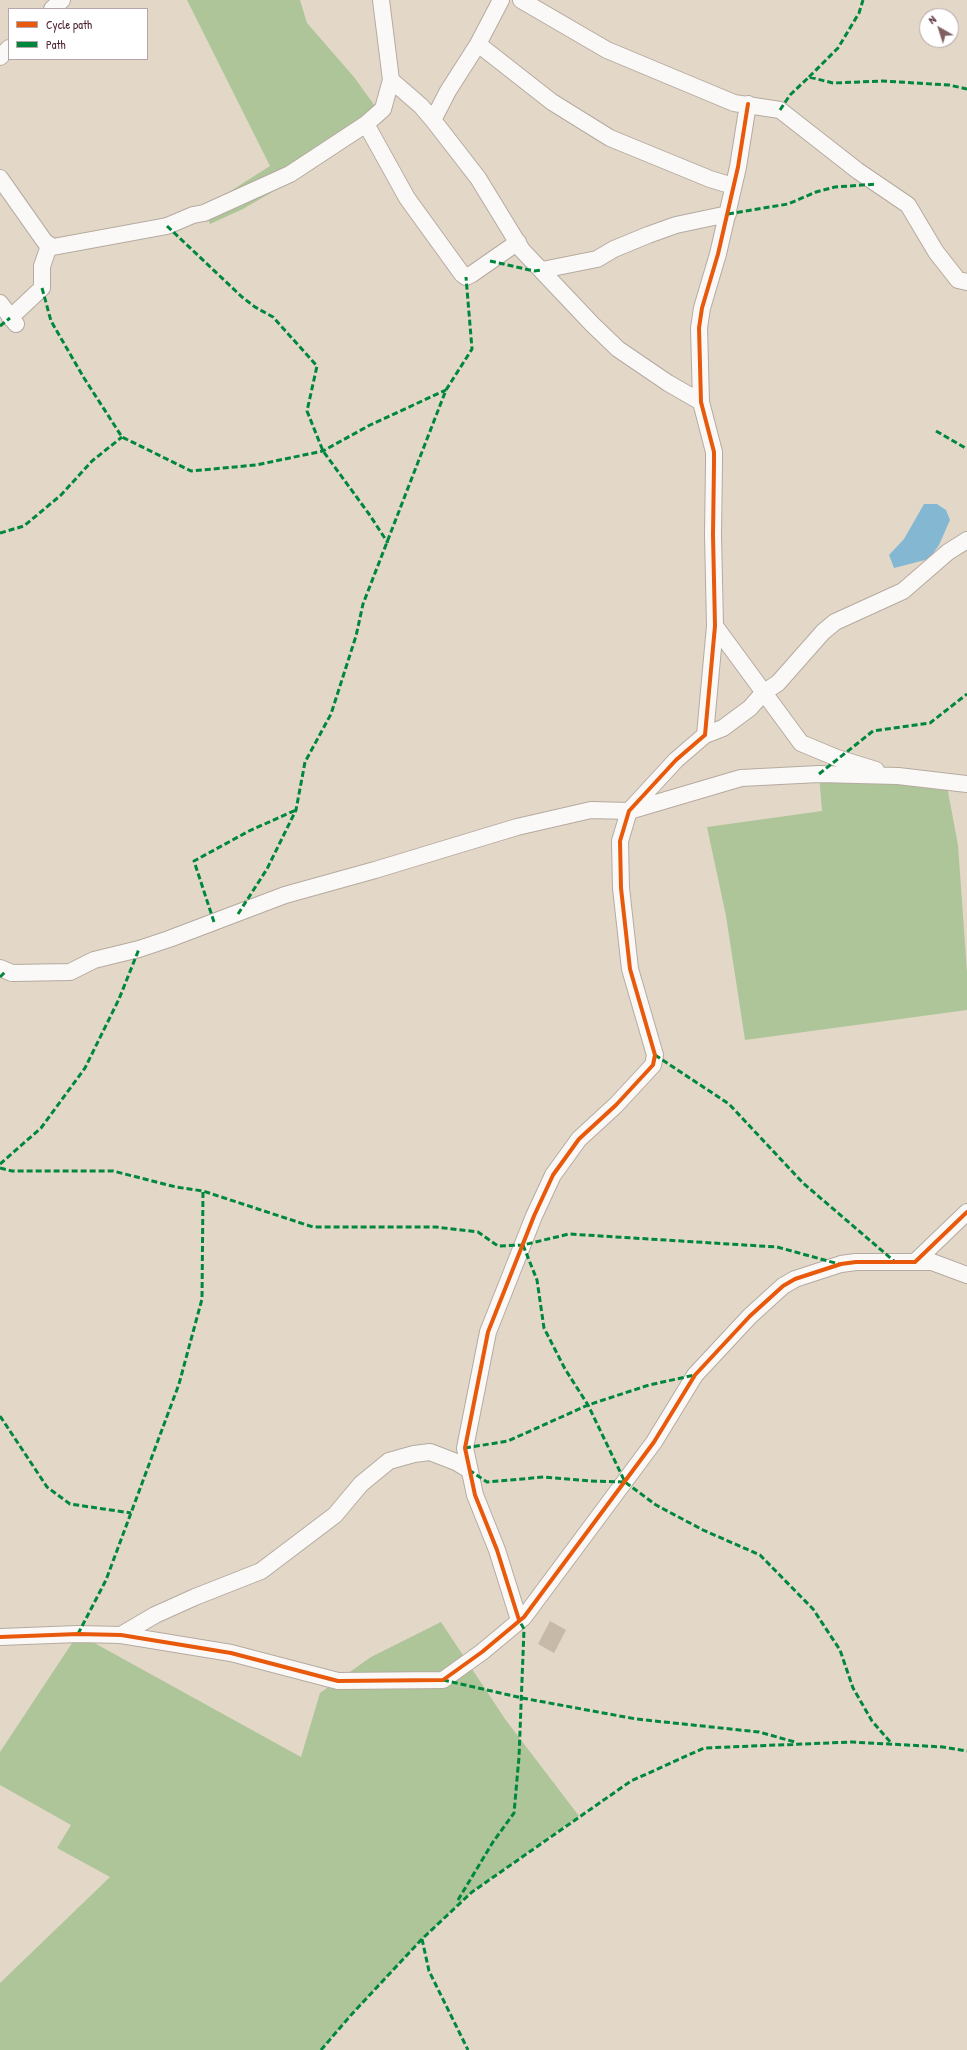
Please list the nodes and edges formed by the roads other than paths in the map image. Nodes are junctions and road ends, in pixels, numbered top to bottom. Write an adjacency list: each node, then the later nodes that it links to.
1 (62, 0): 5 (street)
2 (381, 0): 9 (street)
3 (501, 0): 6 (street)
4 (521, 0): 10 (street)
5 (53, 8)
6 (478, 44): 11 (street); 14 (street)
7 (8, 49): 8 (street)
8 (0, 57)
9 (390, 80): 11 (street); 12 (street)
10 (748, 104): 14 (street); 19 (street)
11 (433, 120): 16 (street)
12 (366, 124): 16 (street); 17 (street)
13 (0, 178): 17 (street)
14 (733, 186): 15 (street)
15 (728, 214): 18 (street); 21 (street)
16 (518, 242): 18 (street)
17 (49, 246): 20 (street)
18 (542, 270): 21 (street)
19 (967, 282)
20 (0, 303)
21 (701, 402): 23 (street)
22 (967, 540): 24 (street)
23 (715, 626): 24 (street); 25 (street)
24 (763, 693): 25 (street); 26 (street)
25 (705, 735): 28 (street)
26 (898, 776): 27 (street); 28 (street)
27 (967, 784)
28 (629, 811): 29 (street); 33 (street)
29 (0, 968)
30 (967, 1212): 31 (street)
31 (915, 1262): 32 (street); 34 (street)
32 (967, 1275)
33 (469, 1470): 34 (street); 35 (street)
34 (519, 1620): 35 (street)
35 (121, 1635): 36 (street)
36 (0, 1637)

